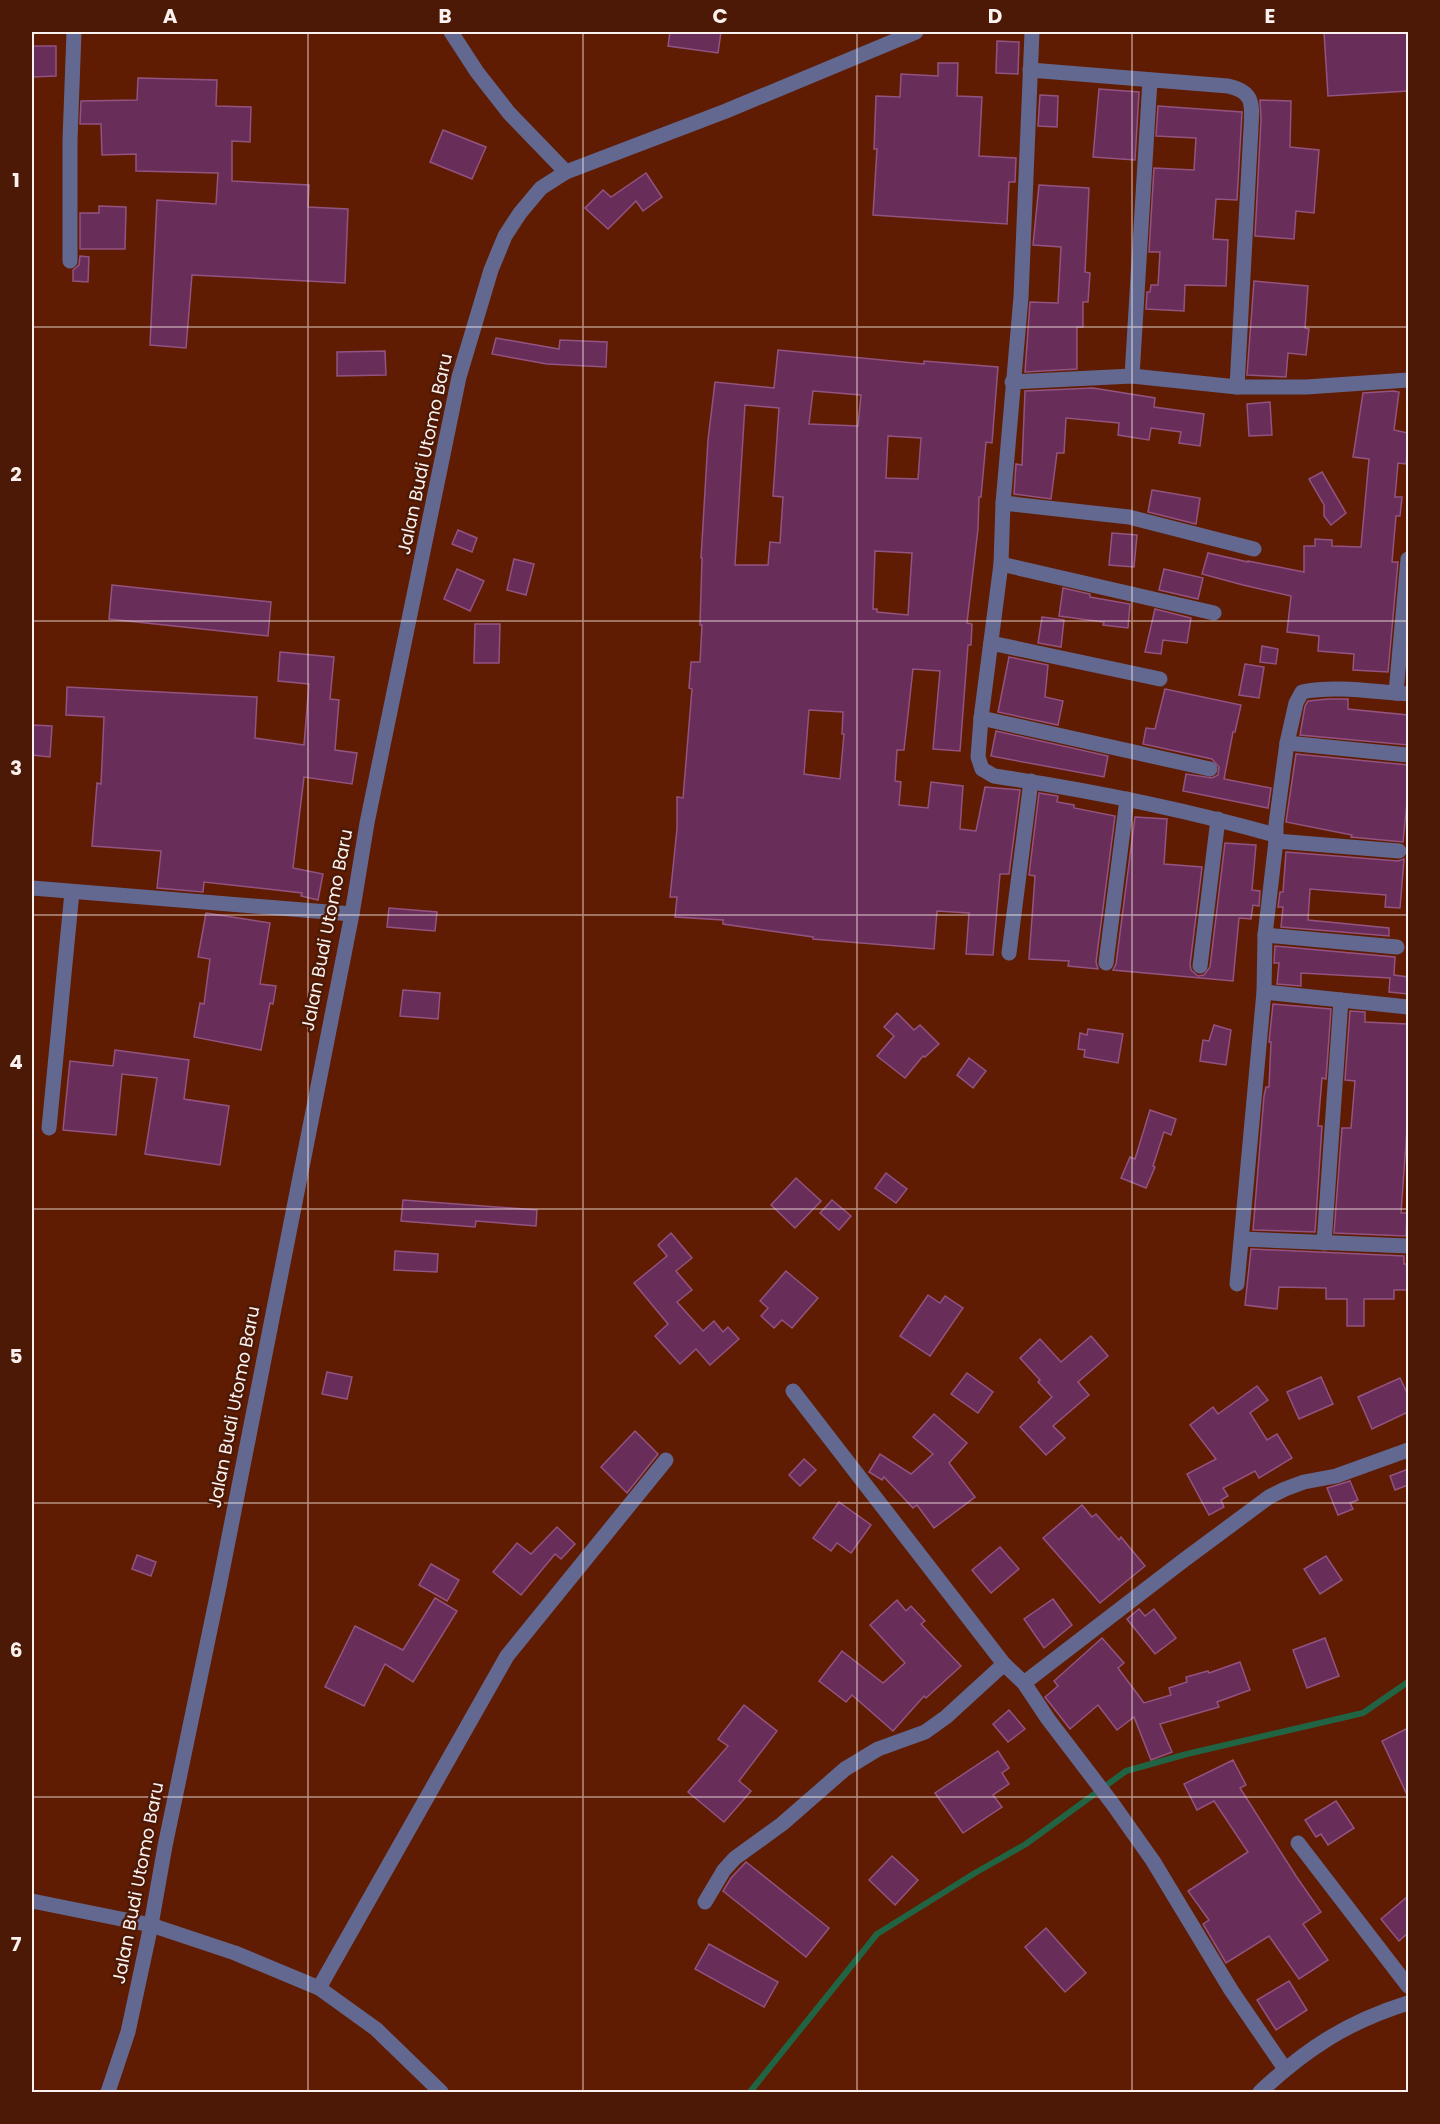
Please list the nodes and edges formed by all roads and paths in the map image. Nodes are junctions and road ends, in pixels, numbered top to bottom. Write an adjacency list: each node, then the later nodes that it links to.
1 (74, 32): 8 (street)
2 (451, 32): 7 (street)
3 (916, 32): 7 (street, Jalan Budi Utomo Baru)
4 (1032, 32): 5 (street)
5 (1030, 70): 6 (street); 11 (street)
6 (1150, 80): 9 (street); 12 (street)
7 (566, 172): 32 (street, Jalan Budi Utomo Baru)
8 (70, 261)
9 (1132, 376): 11 (street); 12 (street)
10 (1408, 380): 12 (street)
11 (1012, 382): 13 (street)
12 (1237, 387)
13 (1002, 502): 14 (street); 16 (street)
14 (1254, 549)
15 (1408, 559): 20 (street)
16 (1001, 564): 17 (street); 18 (street)
17 (1214, 613)
18 (991, 643): 19 (street); 21 (street)
19 (1160, 679)
20 (1402, 694): 22 (street)
21 (981, 718): 24 (street); 25 (street)
22 (1287, 743): 23 (street); 28 (street)
23 (1408, 755)
24 (1210, 769)
25 (1031, 782): 26 (street); 35 (street)
26 (1127, 799): 27 (street); 36 (street)
27 (1218, 819): 28 (street); 37 (street)
28 (1275, 838): 29 (street); 33 (street)
29 (1399, 851)
30 (32, 888): 31 (street)
31 (72, 892): 32 (street); 41 (street)
32 (352, 914): 54 (street, Jalan Budi Utomo Baru)
33 (1265, 935): 34 (street); 38 (street)
34 (1397, 947)
35 (1009, 953)
36 (1106, 963)
37 (1200, 966)
38 (1264, 992): 39 (street); 42 (street)
39 (1341, 1000): 40 (street); 43 (street)
40 (1408, 1007)
41 (49, 1128)
42 (1242, 1239): 43 (street); 45 (street)
43 (1324, 1243): 44 (street)
44 (1408, 1246)
45 (1237, 1284)
46 (793, 1391): 49 (street)
47 (1408, 1450): 50 (street)
48 (666, 1460): 56 (street)
49 (1004, 1664): 50 (street); 53 (street)
50 (1024, 1683): 58 (street)
51 (1298, 1843): 55 (street)
52 (32, 1901): 54 (street)
53 (705, 1902)
54 (151, 1924): 56 (street); 59 (street, Jalan Budi Utomo Baru)
55 (1408, 1986)
56 (319, 1988): 60 (street)
57 (1408, 2003): 58 (street)
58 (1285, 2069): 61 (street)
59 (108, 2092)
60 (441, 2092)
61 (1260, 2092)

